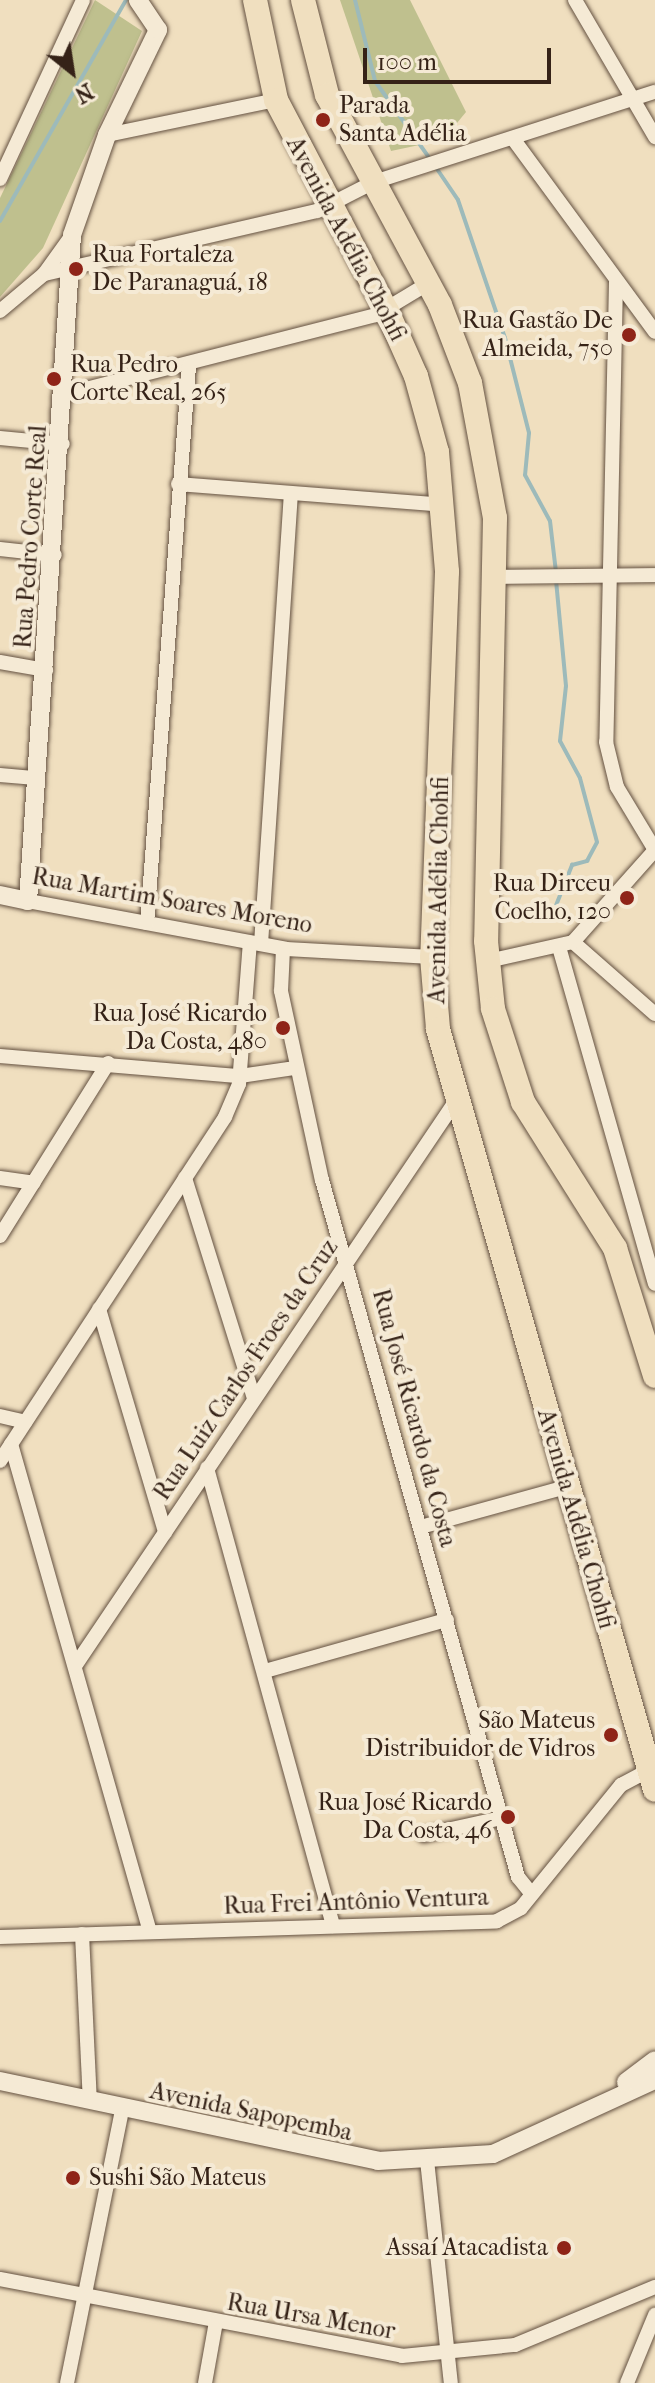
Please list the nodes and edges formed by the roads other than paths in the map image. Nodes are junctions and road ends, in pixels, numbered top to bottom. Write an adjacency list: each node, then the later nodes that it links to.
1 (83, 0): 12 (street)
2 (138, 0): 9 (street, Rua Pedro Corte Real)
3 (255, 0): 7 (highway, Avenida Adélia Chohfi)
4 (303, 0): 13 (highway, Avenida Adélia Chohfi)
5 (576, 1): 8 (street)
6 (655, 92): 8 (street)
7 (276, 100): 9 (street); 14 (highway, Avenida Adélia Chohfi)
8 (632, 104): 10 (street); 11 (street)
9 (107, 135): 15 (street, Rua Pedro Corte Real)
10 (655, 137)
11 (514, 140): 13 (street); 18 (street)
12 (0, 179)
13 (374, 182): 14 (street); 19 (highway, Avenida Adélia Chohfi)
14 (330, 207): 16 (street); 21 (highway, Avenida Adélia Chohfi)
15 (72, 235): 16 (street, Rua Pedro Corte Real); 17 (street)
16 (69, 272): 17 (street); 24 (street, Rua Pedro Corte Real)
17 (44, 274): 20 (street)
18 (616, 282): 22 (street); 34 (street)
19 (429, 283): 21 (street); 33 (highway, Avenida Adélia Chohfi)
20 (0, 311)
21 (387, 311): 23 (street); 29 (highway, Avenida Adélia Chohfi)
22 (655, 332)
23 (189, 366): 24 (street); 27 (street)
24 (66, 394): 26 (street, Rua Pedro Corte Real)
25 (0, 438): 26 (street)
26 (63, 444): 31 (street, Rua Pedro Corte Real)
27 (178, 484): 28 (street); 42 (street)
28 (291, 495): 29 (street); 43 (street)
29 (445, 505): 46 (highway, Avenida Adélia Chohfi)
30 (0, 549): 31 (street)
31 (55, 555): 36 (street, Rua Pedro Corte Real)
32 (655, 575): 34 (street)
33 (495, 577): 34 (street); 47 (highway, Avenida Adélia Chohfi)
34 (611, 580): 39 (street)
35 (0, 662): 36 (street)
36 (46, 670): 38 (street, Rua Pedro Corte Real)
37 (0, 775): 38 (street)
38 (36, 778): 41 (street, Rua Pedro Corte Real)
39 (655, 850): 44 (street)
40 (0, 895): 41 (street, Rua Martim Soares Moreno)
41 (28, 901): 42 (street, Rua Martim Soares Moreno)
42 (147, 923): 43 (street, Rua Martim Soares Moreno)
43 (255, 943): 45 (street, Rua Martim Soares Moreno); 52 (street)
44 (566, 944): 47 (street); 48 (street); 59 (street)
45 (283, 949): 46 (street, Rua Martim Soares Moreno); 51 (street, Rua José Ricardo da Costa)
46 (432, 957): 53 (highway, Avenida Adélia Chohfi)
47 (488, 961): 61 (highway, Avenida Adélia Chohfi)
48 (655, 1014)
49 (0, 1056): 50 (street)
50 (108, 1063): 52 (street); 56 (street)
51 (295, 1068): 52 (street); 58 (street, Rua José Ricardo da Costa)
52 (240, 1076): 55 (street)
53 (457, 1099): 58 (street, Rua Luiz Carlos Froes da Cruz); 68 (highway, Avenida Adélia Chohfi)
54 (0, 1178): 56 (street)
55 (185, 1178): 60 (street); 62 (street)
56 (34, 1183): 57 (street)
57 (0, 1236)
58 (347, 1258): 62 (street, Rua Luiz Carlos Froes da Cruz); 69 (street, Rua José Ricardo da Costa)
59 (655, 1284)
60 (99, 1309): 64 (street); 70 (street)
61 (655, 1376)
62 (254, 1398): 67 (street, Rua Luiz Carlos Froes da Cruz)
63 (0, 1416): 64 (street)
64 (25, 1422): 65 (street)
65 (11, 1444): 66 (street); 72 (street)
66 (0, 1461)
67 (207, 1468): 70 (street, Rua Luiz Carlos Froes da Cruz); 73 (street)
68 (566, 1487): 69 (street); 74 (highway, Avenida Adélia Chohfi)
69 (421, 1527): 71 (street, Rua José Ricardo da Costa)
70 (165, 1532): 72 (street, Rua Luiz Carlos Froes da Cruz)
71 (447, 1620): 73 (street); 75 (street, Rua José Ricardo da Costa)
72 (75, 1666): 79 (street)
73 (265, 1671): 78 (street)
74 (652, 1780): 77 (street, Rua Frei Antônio Ventura)
75 (502, 1818): 76 (street); 77 (street, Rua José Ricardo da Costa)
76 (424, 1835)
77 (531, 1893): 78 (street, Rua Frei Antônio Ventura)
78 (333, 1926): 79 (street, Rua Frei Antônio Ventura)
79 (150, 1932): 80 (street, Rua Frei Antônio Ventura)
80 (82, 1934): 81 (street, Rua Frei Antônio Ventura); 85 (street)
81 (0, 1937)
82 (655, 2060): 87 (street, Avenida Sapopemba)
83 (5, 2078): 85 (street, Avenida Sapopemba)
84 (655, 2080): 87 (street, Avenida Sapopemba)
85 (90, 2101): 86 (street, Avenida Sapopemba)
86 (122, 2109): 88 (street, Avenida Sapopemba); 91 (street)
87 (480, 2154): 88 (street, Avenida Sapopemba)
88 (427, 2160): 94 (street)
89 (0, 2279): 91 (street, Rua Ursa Menor)
90 (655, 2289): 94 (street, Rua Ursa Menor)
91 (83, 2295): 93 (street, Rua Ursa Menor); 95 (street)
92 (655, 2315): 98 (street)
93 (216, 2322): 94 (street, Rua Ursa Menor); 96 (street)
94 (444, 2354): 97 (street)
95 (67, 2383)
96 (205, 2383)
97 (451, 2383)
98 (627, 2383)

